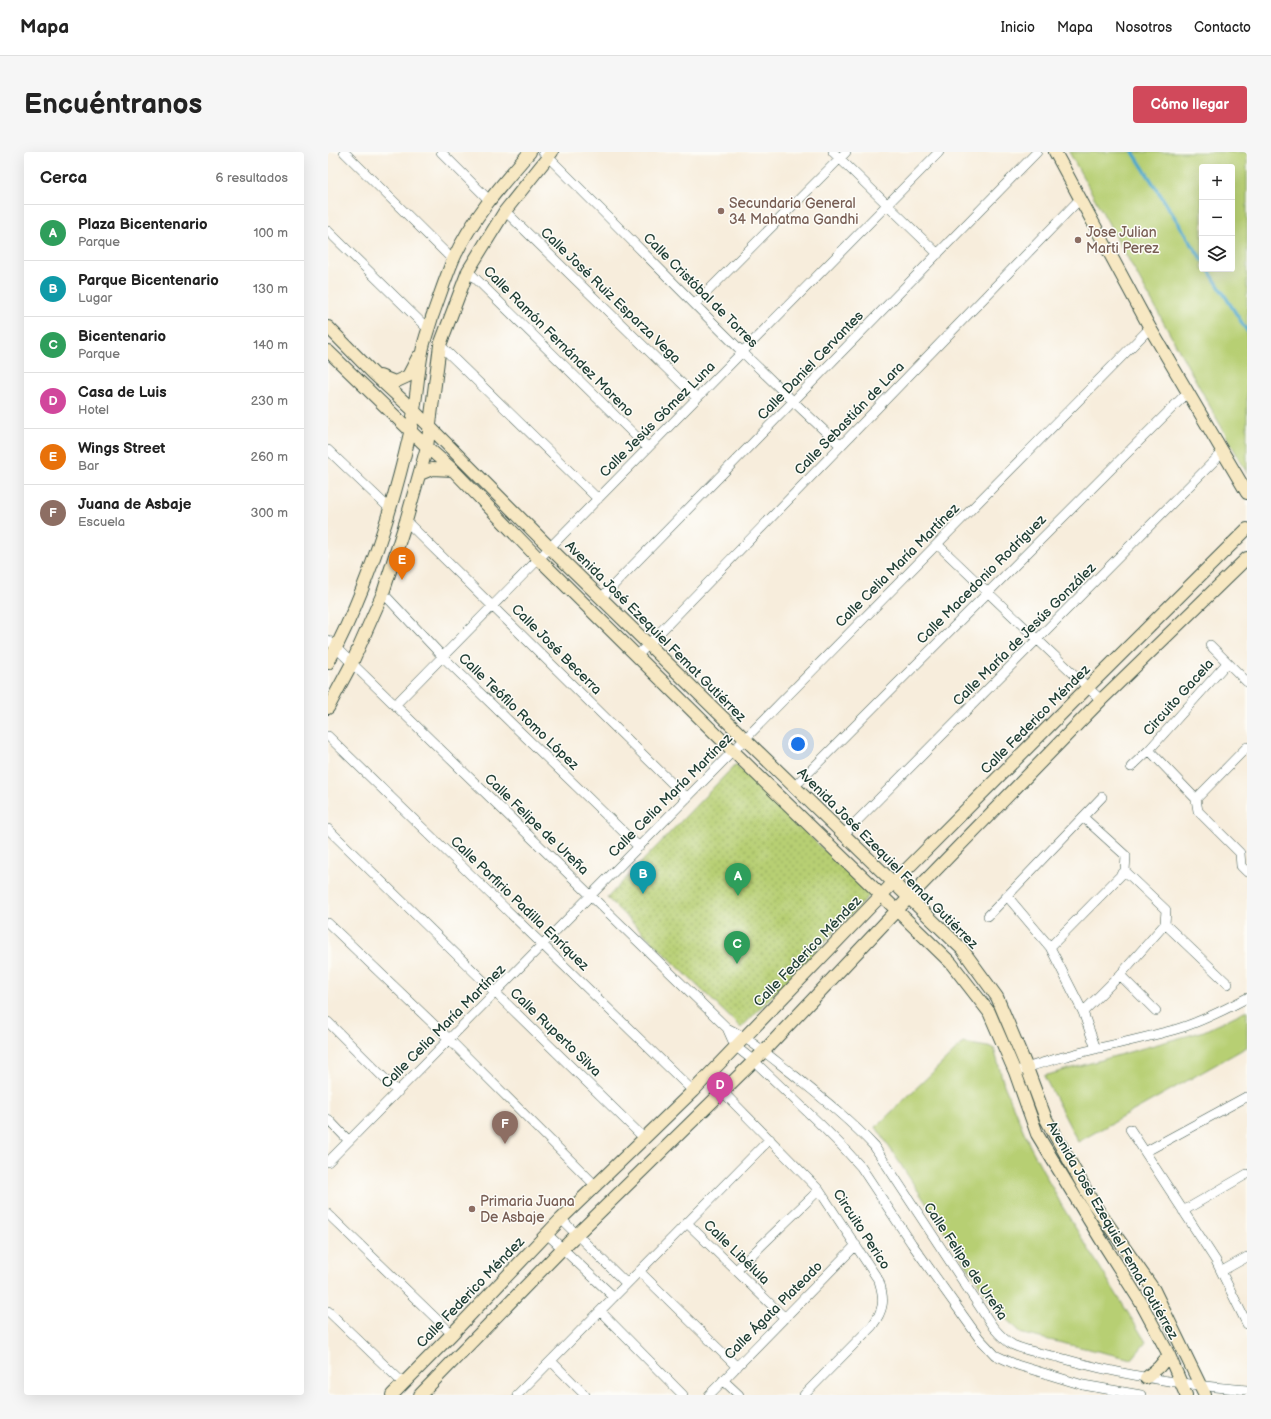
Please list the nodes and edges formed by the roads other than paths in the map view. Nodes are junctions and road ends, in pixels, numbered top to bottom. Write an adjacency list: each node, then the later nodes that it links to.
1 (344, 152): 15 (street)
2 (441, 152): 10 (street)
3 (530, 152): 10 (street)
4 (939, 152): 11 (street, Calle Jesús Gómez Luna)
5 (1037, 152): 14 (street, Calle Daniel Cervantes)
6 (1055, 152): 9 (street)
7 (548, 153): 12 (street); 17 (street, Calle Cristóbal de Torres)
8 (840, 154): 11 (street); 17 (street)
9 (1080, 199): 19 (street); 33 (street, Calle Sebastián de Lara)
10 (489, 200): 15 (street)
11 (888, 204): 14 (street); 25 (street, Calle Jesús Gómez Luna)
12 (505, 211): 16 (street); 28 (street, Calle José Ruiz Esparza Vega)
13 (328, 231): 20 (street)
14 (938, 254): 29 (street, Calle Daniel Cervantes)
15 (453, 260): 20 (street)
16 (468, 271): 22 (street); 35 (street, Calle Ramón Fernández Moreno)
17 (695, 304): 25 (street, Calle Cristóbal de Torres)
18 (328, 327): 21 (street, Avenida José Ezequiel Femat Gutiérrez)
19 (1150, 328): 27 (street); 45 (street, Calle Celia María Martínez)
20 (428, 329): 24 (street)
21 (340, 339): 23 (street); 26 (street, Avenida José Ezequiel Femat Gutiérrez)
22 (440, 345): 31 (street); 41 (street)
23 (328, 351): 32 (street, Avenida José Ezequiel Femat Gutiérrez)
24 (422, 351): 26 (street); 30 (street)
25 (742, 352): 28 (street, Calle Jesús Gómez Luna); 29 (street, Calle Cristóbal de Torres)
26 (373, 373): 30 (street, Avenida José Ezequiel Femat Gutiérrez)
27 (1188, 392): 37 (street); 49 (street, Calle Macedonio Rodríguez)
28 (697, 398): 35 (street, Calle Jesús Gómez Luna)
29 (793, 402): 33 (street, Calle Cristóbal de Torres); 51 (street, Calle Daniel Cervantes)
30 (414, 411): 31 (street, Avenida José Ezequiel Femat Gutiérrez); 32 (street)
31 (430, 427): 34 (street); 46 (street, Avenida José Ezequiel Femat Gutiérrez)
32 (410, 431): 34 (street, Avenida José Ezequiel Femat Gutiérrez); 42 (street)
33 (841, 446): 55 (street, Calle Sebastián de Lara)
34 (427, 447): 38 (street, Avenida José Ezequiel Femat Gutiérrez); 39 (street)
35 (648, 448): 41 (street, Calle Jesús Gómez Luna)
36 (328, 450): 42 (street)
37 (1222, 452): 40 (street); 53 (street, Calle María de Jesús González)
38 (453, 470): 39 (street); 48 (street, Avenida José Ezequiel Femat Gutiérrez)
39 (420, 474): 43 (street)
40 (1247, 493)
41 (598, 499): 46 (street, Calle Jesús Gómez Luna)
42 (389, 508): 54 (street)
43 (406, 521): 50 (street); 52 (street, Calle José Becerra)
44 (1247, 529): 63 (street, Calle Federico Méndez)
45 (937, 544): 49 (street); 68 (street, Calle Celia María Martínez)
46 (550, 548): 48 (street, Calle Jesús Gómez Luna); 51 (street, Avenida José Ezequiel Femat Gutiérrez)
47 (1247, 558): 64 (street)
48 (539, 559): 52 (street, Calle Jesús Gómez Luna); 58 (street, Avenida José Ezequiel Femat Gutiérrez)
49 (988, 592): 53 (street); 73 (street, Calle Macedonio Rodríguez)
50 (383, 593): 57 (street, Calle Teófilo Romo López); 60 (street)
51 (602, 597): 55 (street, Avenida José Ezequiel Femat Gutiérrez)
52 (493, 606): 57 (street, Calle Jesús Gómez Luna); 75 (street, Calle José Becerra)
53 (1038, 639): 63 (street); 79 (street, Calle María de Jesús González)
54 (332, 644): 59 (street); 60 (street, Calle Felipe de Ureña)
55 (649, 644): 58 (street, Calle Sebastián de Lara); 68 (street, Avenida José Ezequiel Femat Gutiérrez)
56 (1210, 645): 61 (street, Circuito Gacela)
57 (443, 656): 65 (street, Calle Jesús Gómez Luna); 81 (street, Calle Teófilo Romo López)
58 (637, 656): 71 (street, Avenida José Ezequiel Femat Gutiérrez)
59 (328, 663)
60 (352, 663): 65 (street, Calle Felipe de Ureña); 66 (street)
61 (1227, 663): 62 (street, Circuito Gacela); 70 (street, Circuito Gacela)
62 (1247, 682)
63 (1088, 687): 64 (street); 85 (street, Calle Federico Méndez)
64 (1101, 700): 89 (street)
65 (395, 705): 87 (street, Calle Felipe de Ureña)
66 (328, 708)
67 (328, 736): 94 (street, Calle Porfirio Padilla Enríquez)
68 (745, 739): 71 (street, Calle Celia María Martínez); 73 (street, Avenida José Ezequiel Femat Gutiérrez)
69 (1247, 747): 76 (street)
70 (1149, 750): 72 (street, Circuito Gacela); 76 (street, Circuito Gacela)
71 (733, 751): 75 (street, Calle Celia María Martínez); 86 (street, Avenida José Ezequiel Femat Gutiérrez)
72 (1131, 768)
73 (795, 786): 79 (street, Avenida José Ezequiel Femat Gutiérrez)
74 (1102, 797): 77 (street)
75 (687, 798): 81 (street, Calle Celia María Martínez)
76 (1196, 799): 82 (street, Circuito Gacela)
77 (1084, 817): 83 (street); 88 (street)
78 (328, 829): 98 (street, Calle Ruperto Silva)
79 (844, 834): 85 (street, Avenida José Ezequiel Femat Gutiérrez)
80 (1247, 845): 82 (street)
81 (639, 847): 87 (street, Calle Celia María Martínez)
82 (1240, 852): 84 (street, Circuito Gacela)
83 (1125, 871): 93 (street); 95 (street)
84 (1247, 872)
85 (894, 882): 86 (street, Calle Federico Méndez); 89 (street, Avenida José Ezequiel Femat Gutiérrez)
86 (882, 895): 90 (street, Avenida José Ezequiel Femat Gutiérrez); 104 (street, Calle Federico Méndez)
87 (591, 896): 94 (street, Calle Celia María Martínez); 103 (street, Calle Felipe de Ureña)
88 (1007, 896): 91 (street); 95 (street)
89 (910, 897): 90 (street); 110 (street, Avenida José Ezequiel Femat Gutiérrez)
90 (898, 909): 108 (street); 111 (street, Avenida José Ezequiel Femat Gutiérrez)
91 (988, 916)
92 (328, 923): 105 (street)
93 (1165, 924): 96 (street); 97 (street)
94 (543, 944): 98 (street, Calle Celia María Martínez); 112 (street, Calle Porfirio Padilla Enríquez)
95 (1050, 947): 101 (street)
96 (1120, 975): 100 (street); 101 (street)
97 (1228, 984)
98 (496, 992): 105 (street, Calle Celia María Martínez); 118 (street, Calle Ruperto Silva)
99 (1247, 998): 107 (street)
100 (1156, 1011)
101 (1082, 1012): 107 (street)
102 (328, 1022): 113 (street)
103 (727, 1028): 104 (street, Calle Felipe de Ureña); 106 (street, Calle Felipe de Ureña)
104 (745, 1037): 106 (street, Calle Federico Méndez); 108 (street, Calle Felipe de Ureña)
105 (449, 1039): 113 (street, Calle Celia María Martínez); 124 (street)
106 (735, 1046): 109 (street, Calle Felipe de Ureña); 112 (street, Calle Federico Méndez)
107 (1096, 1049): 110 (street)
108 (764, 1051): 109 (street); 148 (street, Calle Felipe de Ureña)
109 (754, 1061): 114 (street); 162 (street, Calle Felipe de Ureña)
110 (1027, 1068): 111 (street); 153 (street, Avenida José Ezequiel Femat Gutiérrez)
111 (1015, 1072): 145 (street, Avenida José Ezequiel Femat Gutiérrez)
112 (693, 1090): 118 (street, Calle Federico Méndez)
113 (398, 1092): 120 (street, Calle Celia María Martínez)
114 (723, 1092): 119 (street, Circuito Perico); 131 (street)
115 (1247, 1098): 121 (street)
116 (328, 1119): 120 (street)
117 (1130, 1129): 121 (street)
118 (644, 1138): 124 (street, Calle Federico Méndez)
119 (770, 1139): 125 (street, Circuito Perico); 129 (street)
120 (350, 1141): 122 (street, Calle Celia María Martínez)
121 (1145, 1152): 126 (street)
122 (328, 1162)
123 (1247, 1174): 126 (street)
124 (596, 1186): 128 (street, Calle Federico Méndez)
125 (819, 1190): 132 (street, Circuito Perico); 135 (street)
126 (1183, 1211): 137 (street)
127 (328, 1214): 144 (street)
128 (561, 1219): 130 (street, Calle Federico Méndez); 131 (street)
129 (687, 1223): 135 (street, Calle Libélula); 136 (street)
130 (547, 1234): 133 (street); 144 (street, Calle Federico Méndez)
131 (577, 1235): 133 (street); 138 (street)
132 (856, 1245): 142 (street, Calle Ágata Plateado); 161 (street, Circuito Perico)
133 (562, 1249): 139 (street); 155 (street)
134 (1247, 1257): 137 (street)
135 (736, 1270): 142 (street, Calle Libélula)
136 (640, 1271): 138 (street); 147 (street)
137 (1222, 1271): 143 (street)
138 (626, 1283): 139 (street)
139 (614, 1297): 141 (street)
140 (328, 1311): 150 (street)
141 (600, 1311): 146 (street); 158 (street)
142 (785, 1318): 147 (street, Calle Ágata Plateado)
143 (1247, 1324)
144 (452, 1334): 150 (street, Calle Federico Méndez)
145 (1169, 1355): 148 (street); 151 (street, Avenida José Ezequiel Femat Gutiérrez)
146 (551, 1361): 156 (street); 157 (street)
147 (737, 1367): 149 (street, Calle Ágata Plateado)
148 (1146, 1378): 151 (street, Calle Felipe de Ureña)
149 (723, 1380): 159 (street, Calle Ágata Plateado); 160 (street)
150 (403, 1383): 154 (street, Calle Federico Méndez)
151 (1181, 1383): 153 (street, Calle Felipe de Ureña); 163 (street, Avenida José Ezequiel Femat Gutiérrez)
152 (1247, 1390): 153 (street, Calle Felipe de Ureña)
153 (1203, 1391)
154 (392, 1395)
155 (420, 1395)
156 (517, 1395)
157 (585, 1395)
158 (684, 1395)
159 (710, 1395)
160 (739, 1395)
161 (804, 1395)
162 (1141, 1395)
163 (1186, 1395)

